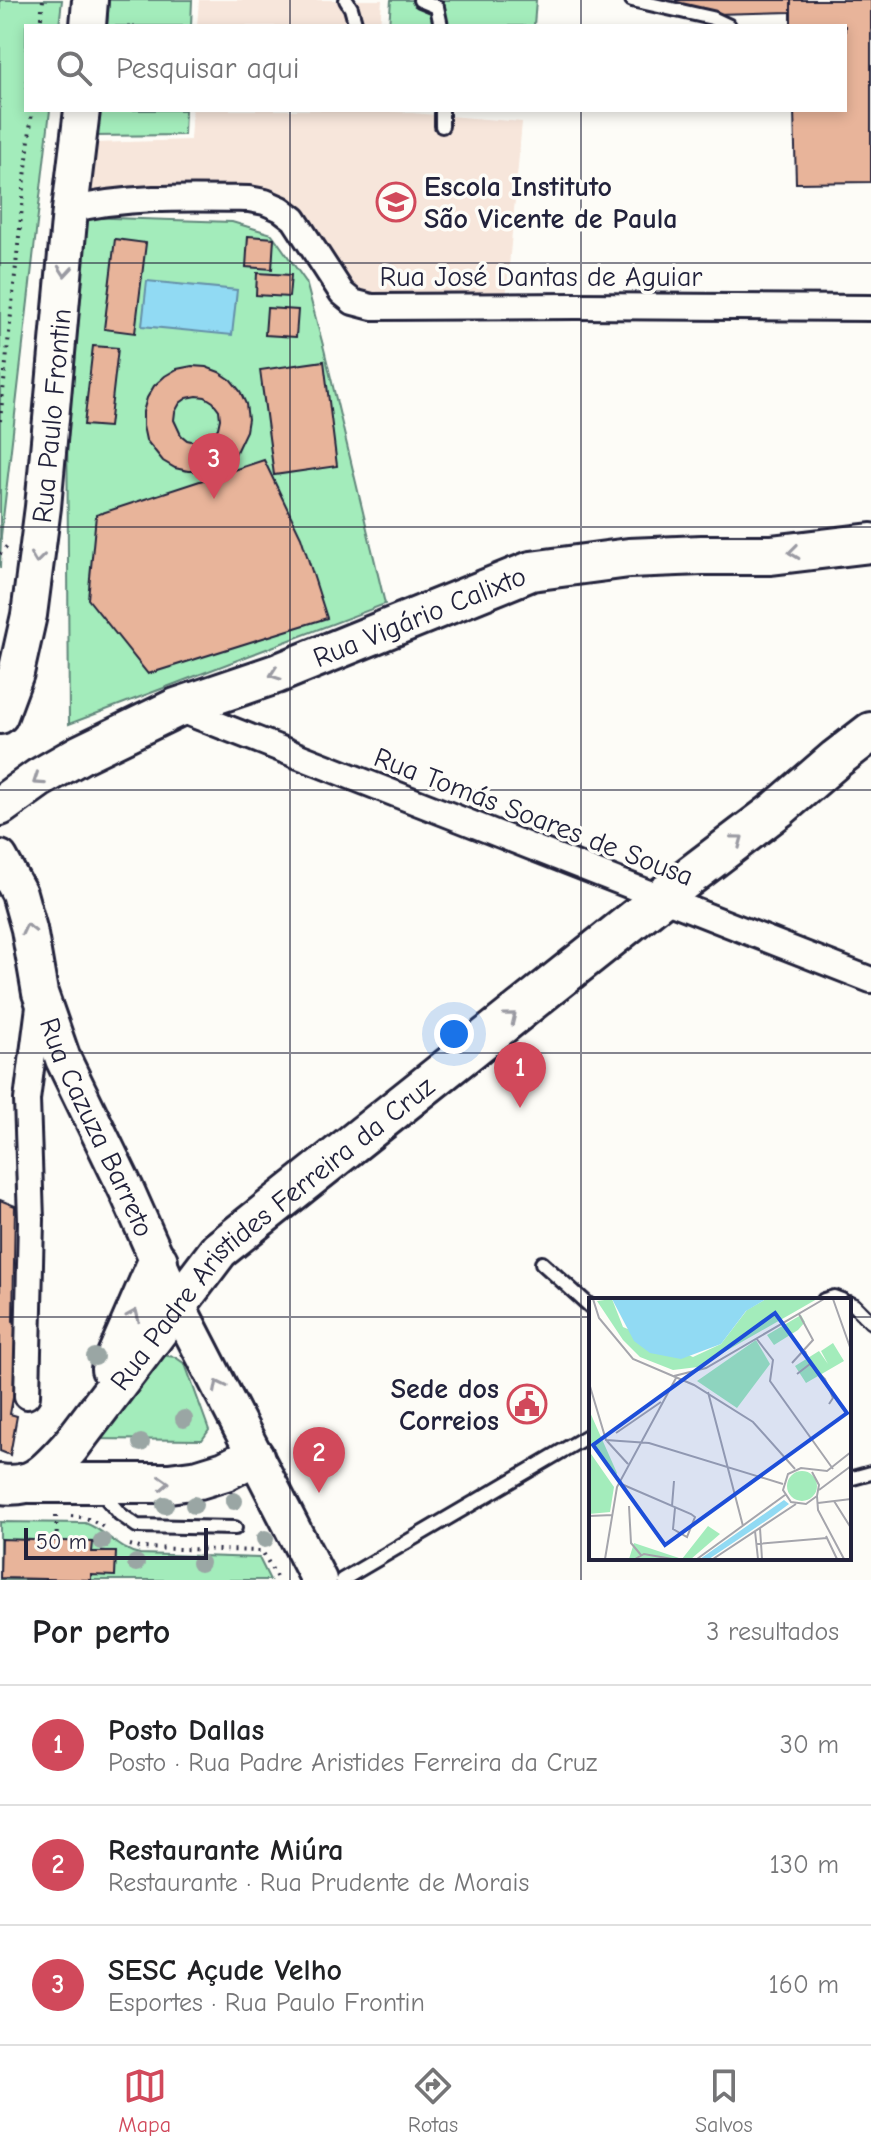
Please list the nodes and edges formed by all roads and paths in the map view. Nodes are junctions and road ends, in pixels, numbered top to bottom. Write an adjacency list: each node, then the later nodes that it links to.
1 (43, 0): 8 (path)
2 (90, 0): 9 (street)
3 (346, 0): 10 (lane)
4 (420, 0): 7 (lane)
5 (449, 0): 7 (lane)
6 (632, 0): 12 (lane)
7 (437, 7): 11 (lane)
8 (40, 24)
9 (88, 24)
10 (355, 24)
11 (441, 24)
12 (725, 24)
13 (32, 112): 19 (path)
14 (82, 112): 17 (street, Rua Paulo Frontin)
15 (442, 112): 16 (lane)
16 (442, 126)
17 (70, 210): 18 (street, Rua José Dantas de Aguiar); 22 (street, Rua Paulo Frontin, one-way to 22)
18 (871, 308)
19 (0, 421)
20 (871, 543): 21 (main road, Rua Vigário Calixto, one-way to 21)
21 (176, 708): 24 (main road, Rua Vigário Calixto, one-way to 24); 26 (street, Rua Tomás Soares de Sousa)
22 (0, 716)
23 (871, 732): 26 (main road, Rua Padre Aristides Ferreira da Cruz, one-way to 23)
24 (0, 806)
25 (0, 858): 28 (street, Rua Cazuza Barreto, one-way to 25)
26 (661, 898): 27 (street, Rua Tomás Soares de Sousa); 31 (main road, Rua Padre Aristides Ferreira da Cruz, one-way to 26)
27 (871, 980)
28 (40, 993): 29 (street, Rua Cazuza Barreto); 35 (street, Rua Cazuza Barreto)
29 (158, 1261): 31 (street, Rua Cazuza Barreto); 36 (main road, one-way to 29)
30 (542, 1263): 33 (lane)
31 (177, 1304): 36 (main road, Rua Padre Aristides Ferreira da Cruz); 38 (street, Rua Cazuza Barreto, one-way to 31)
32 (851, 1304): 34 (lane)
33 (589, 1305)
34 (871, 1322)
35 (27, 1396)
36 (94, 1413): 41 (main road)
37 (589, 1435): 47 (lane)
38 (254, 1456): 42 (main road, one-way to 38); 46 (street, Rua Cazuza Barreto)
39 (871, 1473): 40 (lane)
40 (851, 1478)
41 (15, 1484): 42 (main road)
42 (93, 1484): 44 (lane)
43 (58, 1518): 45 (path)
44 (235, 1528)
45 (57, 1540)
46 (319, 1580)
47 (342, 1580)

